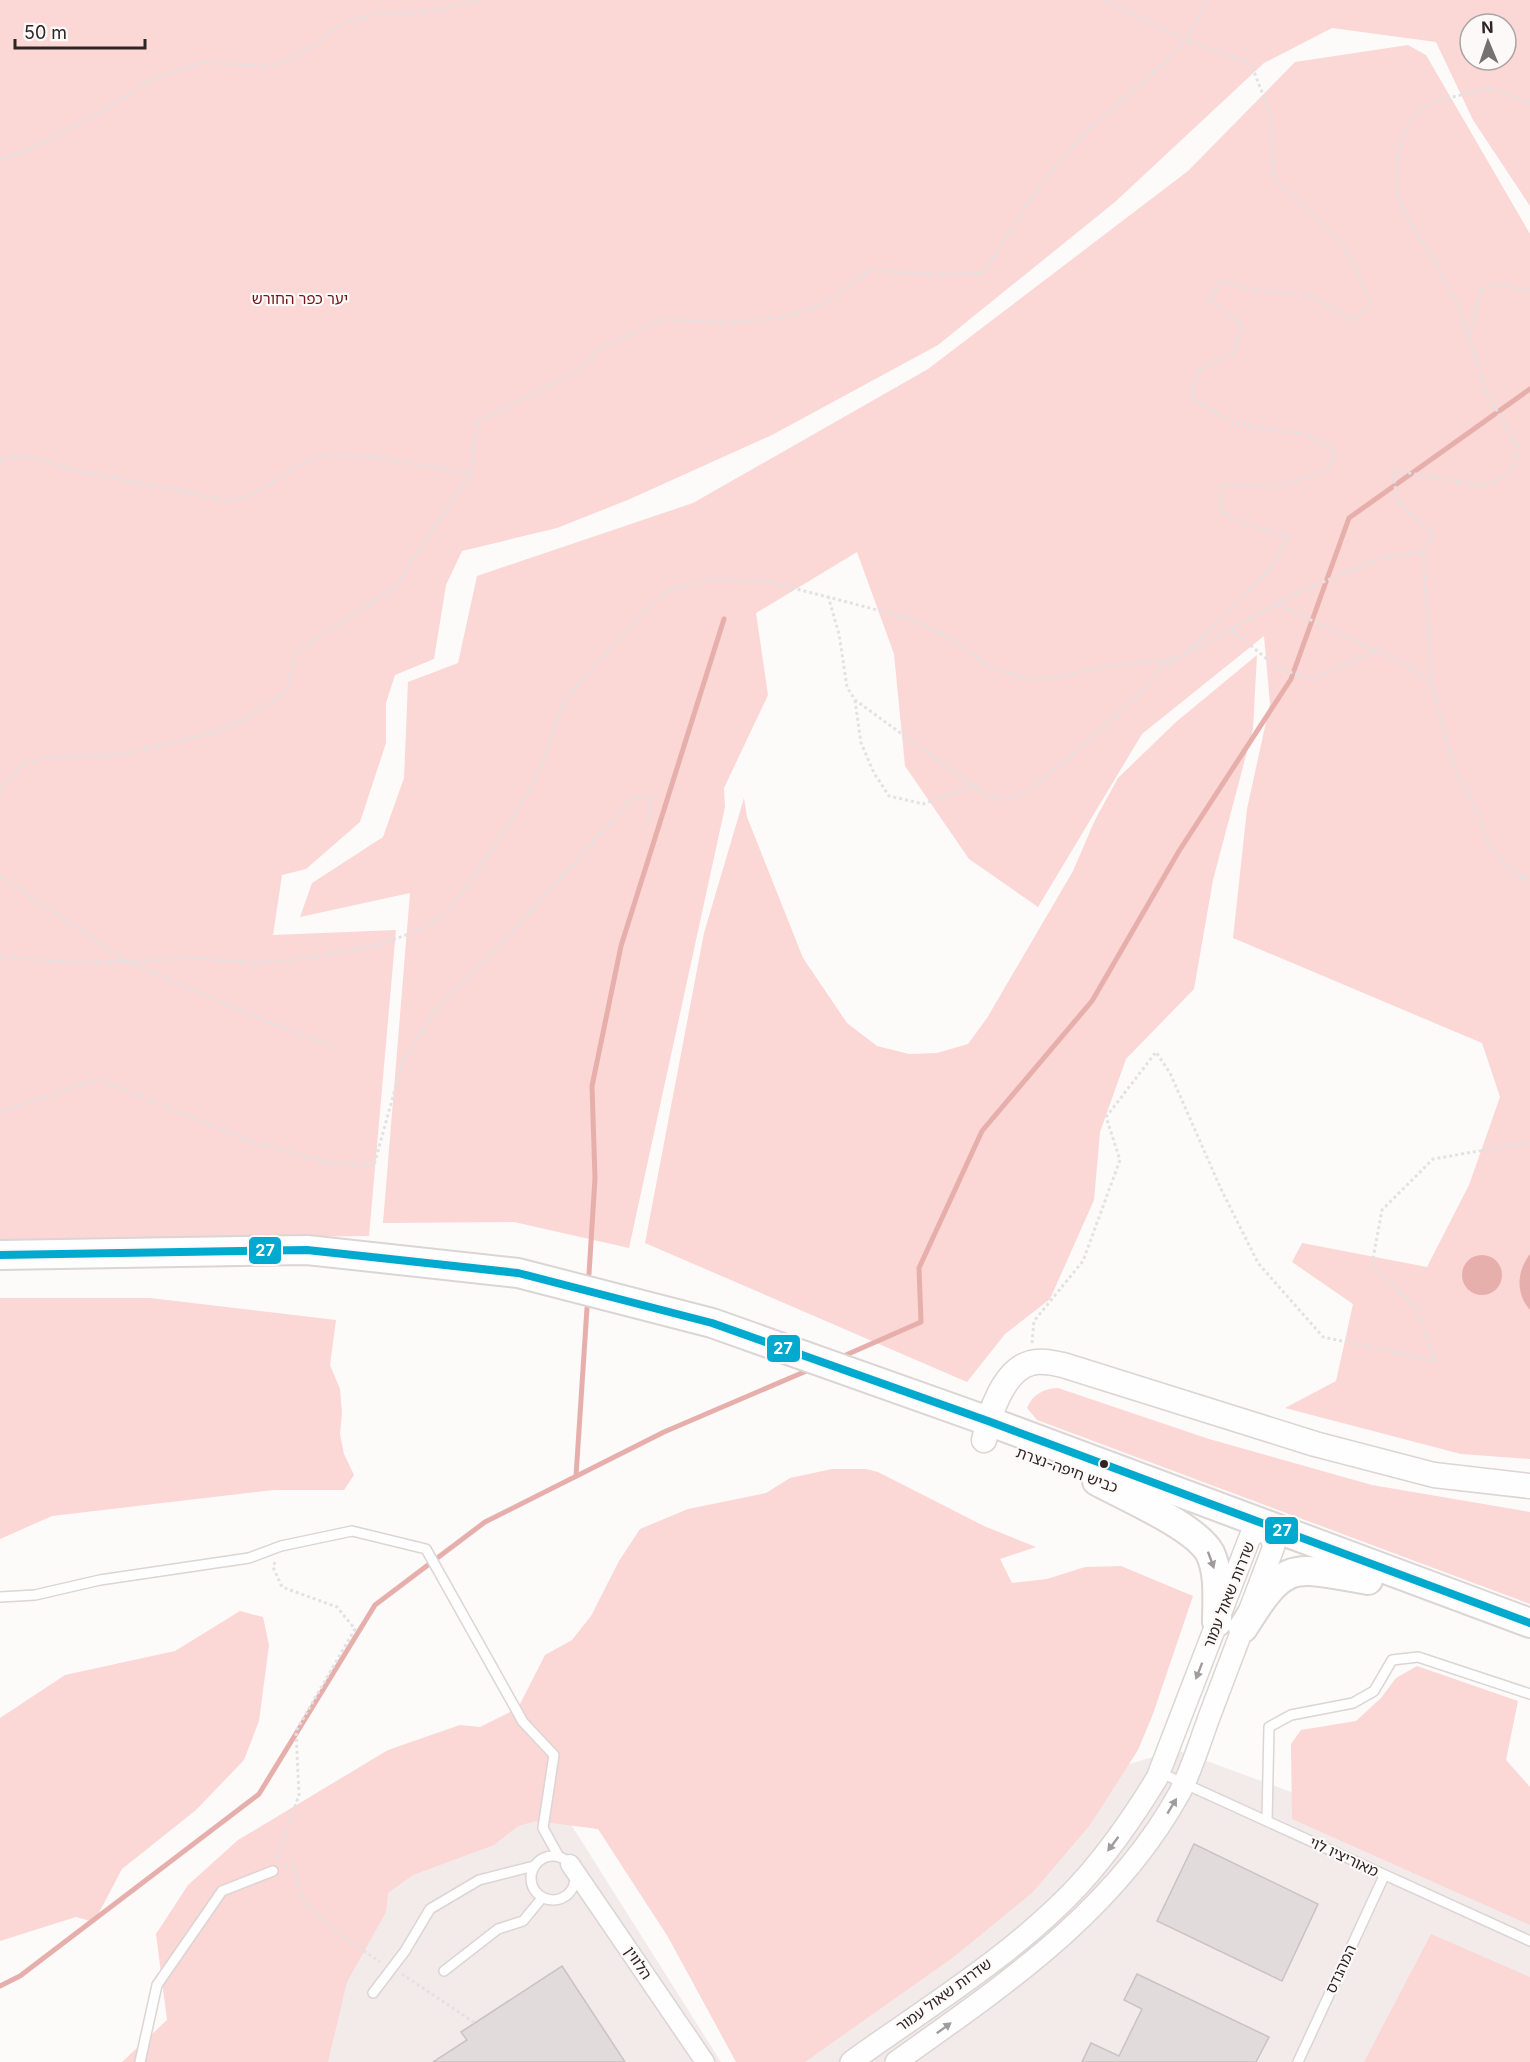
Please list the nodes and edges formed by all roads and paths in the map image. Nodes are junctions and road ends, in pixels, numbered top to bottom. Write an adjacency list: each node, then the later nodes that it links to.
1 (481, 0): 6 (path)
2 (1104, 0): 4 (path)
3 (1207, 0): 4 (path)
4 (1186, 40): 10 (path); 16 (path)
5 (1530, 103): 8 (path)
6 (0, 159)
7 (1530, 291): 8 (path)
8 (1469, 339): 11 (path)
9 (0, 460): 10 (path)
10 (471, 473): 20 (path)
11 (1424, 552): 13 (path); 17 (path)
12 (828, 596): 16 (path); 18 (path); 27 (path)
13 (1278, 603): 14 (path); 15 (path)
14 (1232, 630): 15 (path); 16 (path)
15 (1377, 650): 17 (path)
16 (1185, 654): 19 (path)
17 (1432, 684): 22 (path)
18 (855, 700): 19 (path); 19 (path)
19 (972, 786)
20 (0, 789)
21 (649, 821): 29 (path)
22 (1517, 874): 24 (path); 25 (path)
23 (0, 876): 27 (path)
24 (1530, 879)
25 (1530, 885)
26 (0, 957): 27 (path)
27 (126, 961): 28 (path)
28 (333, 1047)
29 (0, 1113)
30 (1530, 1142): 32 (path)
31 (0, 1256): 33 (highway, כביש חיפה-נצרת)
32 (1030, 1363): 33 (main road); 35 (main road)
33 (986, 1430): 34 (highway, כביש חיפה-נצרת); 36 (highway, כביש חיפה-נצרת)
34 (1097, 1481): 36 (highway, כביש חיפה-נצרת); 41 (highway, one-way to 41)
35 (1530, 1486)
36 (1263, 1536): 38 (highway, כביש חיפה-נצרת); 40 (highway, כביש חיפה-נצרת); 41 (street, שדרות שאול עמור)
37 (280, 1546): 39 (lane); 47 (lane); 49 (path)
38 (1368, 1580): 41 (highway); 42 (highway, כביש חיפה-נצרת)
39 (0, 1597)
40 (1530, 1623)
41 (1230, 1625): 44 (street, שדרות שאול עמור, one-way to 44); 45 (street, שדרות שאול עמור)
42 (1530, 1638)
43 (1530, 1694): 46 (lane)
44 (1159, 1772): 45 (lane, מאוריציו לוי); 59 (street, שדרות שאול עמור, one-way to 59)
45 (1184, 1783): 46 (lane, מאוריציו לוי); 60 (street, שדרות שאול עמור, one-way to 45)
46 (1267, 1821): 50 (lane, מאוריציו לוי)
47 (564, 1861): 48 (lane); 51 (lane); 58 (street, הלווין)
48 (534, 1866): 51 (lane); 53 (lane)
49 (273, 1871): 53 (path); 57 (lane)
50 (1384, 1876): 52 (lane, מאוריציו לוי); 61 (lane, המהנדס)
51 (542, 1898): 54 (lane)
52 (1530, 1941)
53 (390, 1969): 55 (lane); 56 (path)
54 (444, 1971)
55 (373, 1993)
56 (475, 2023)
57 (140, 2062)
58 (705, 2062)
59 (851, 2062)
60 (896, 2062)
61 (1298, 2062)

